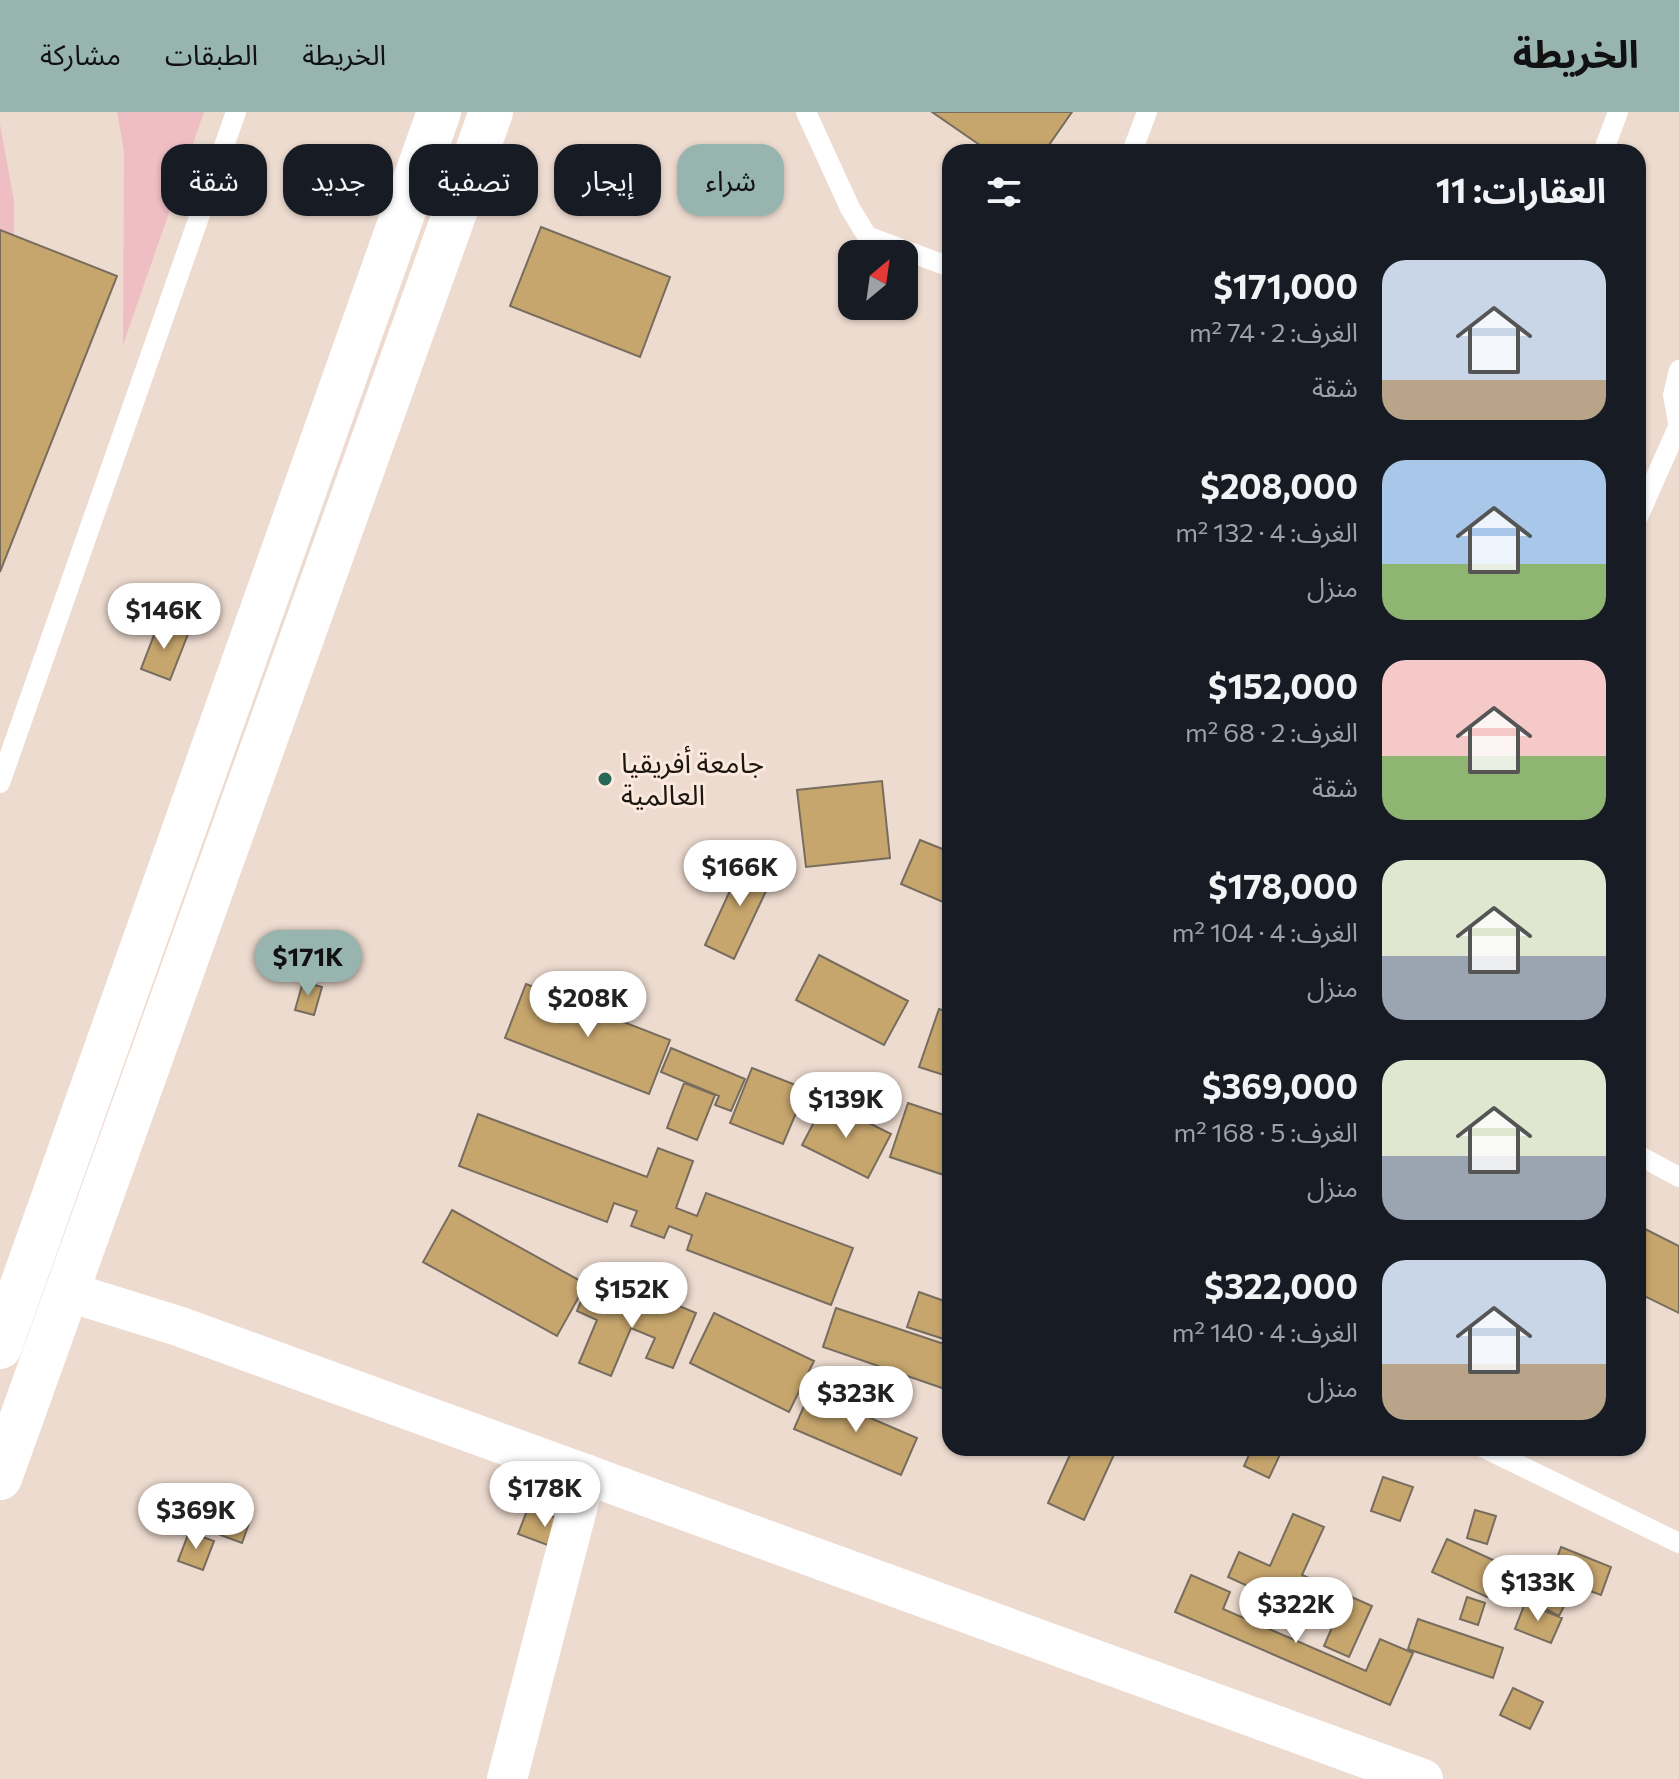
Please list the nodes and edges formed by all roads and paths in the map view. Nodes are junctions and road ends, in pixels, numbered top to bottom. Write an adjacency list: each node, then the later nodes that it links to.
1 (236, 112): 13 (lane)
2 (439, 112): 17 (street)
3 (491, 112): 16 (street)
4 (806, 112): 9 (lane)
5 (1147, 112): 7 (lane)
6 (1618, 112): 8 (lane)
7 (1135, 144)
8 (1606, 144)
9 (942, 264)
10 (1679, 370): 11 (lane)
11 (1678, 427): 12 (lane)
12 (1646, 499)
13 (0, 783)
14 (1646, 1159): 15 (lane)
15 (1679, 1177)
16 (69, 1292): 19 (street); 20 (street)
17 (0, 1347)
18 (1500, 1456): 21 (lane)
19 (586, 1474): 22 (street); 23 (street)
20 (0, 1478)
21 (1679, 1543)
22 (507, 1779)
23 (1423, 1779)

